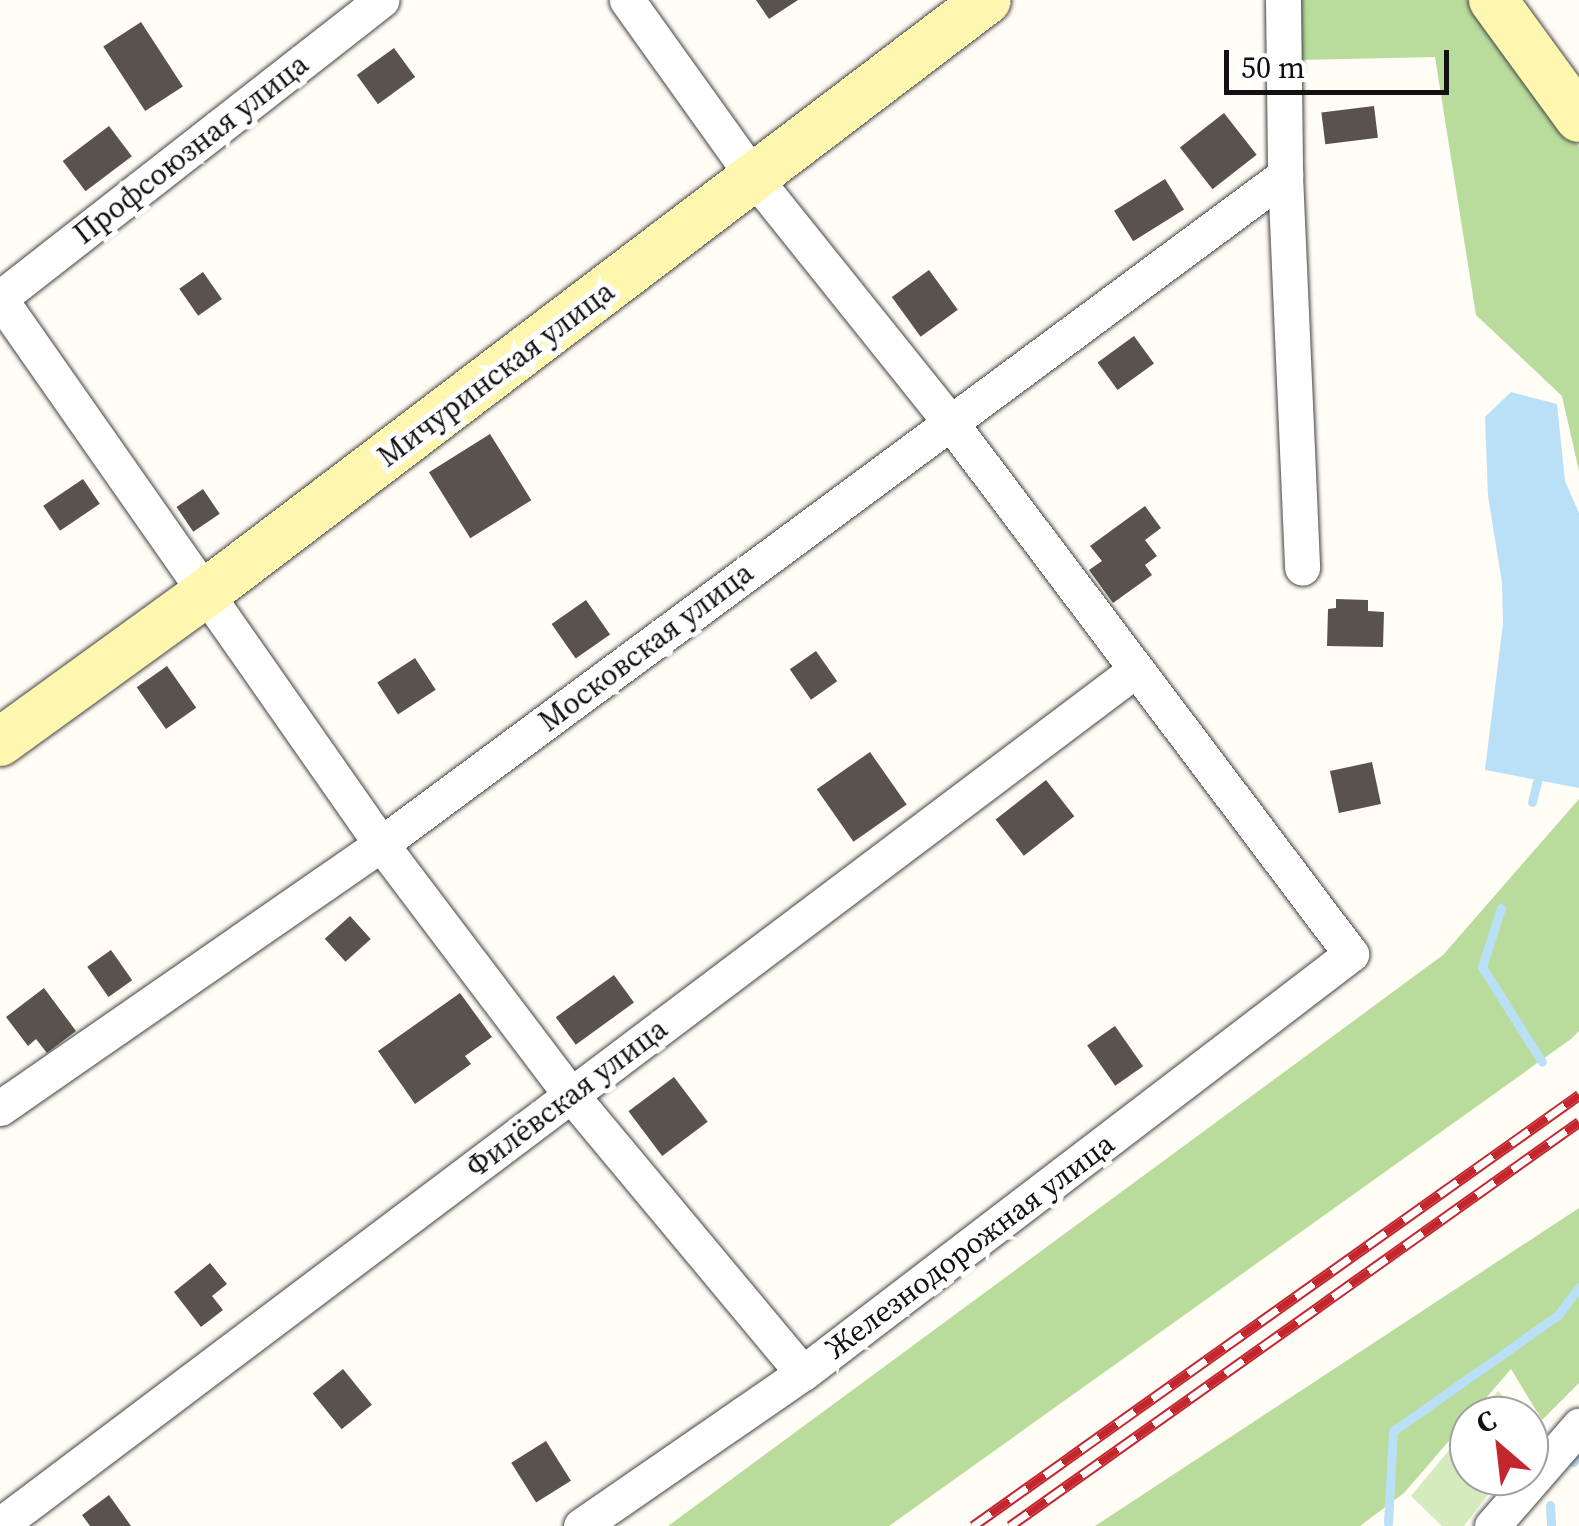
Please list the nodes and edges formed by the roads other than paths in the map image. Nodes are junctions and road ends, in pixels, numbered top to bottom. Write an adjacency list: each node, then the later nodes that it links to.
1 (382, 0): 9 (street, Профсоюзная улица)
2 (627, 0): 8 (street)
3 (988, 0): 8 (street, Мичуринская улица)
4 (1283, 0): 7 (street)
5 (1493, 0): 6 (street)
6 (1579, 118)
7 (1285, 176): 10 (street, Московская улица); 11 (street)
8 (755, 179): 10 (street); 12 (street, Мичуринская улица)
9 (0, 298): 12 (street)
10 (950, 422): 13 (street); 15 (street, Московская улица)
11 (1302, 568)
12 (207, 592): 14 (street, Мичуринская улица); 15 (street)
13 (1134, 671): 16 (street, Филёвская улица); 18 (street, Железнодорожная улица)
14 (0, 742)
15 (381, 844): 16 (street); 17 (street, Московская улица)
16 (571, 1095): 18 (street); 20 (street, Филёвская улица)
17 (0, 1108)
18 (804, 1373): 21 (street, Железнодорожная улица)
19 (1579, 1426): 22 (street)
20 (0, 1525)
21 (581, 1526)
22 (1492, 1526)

